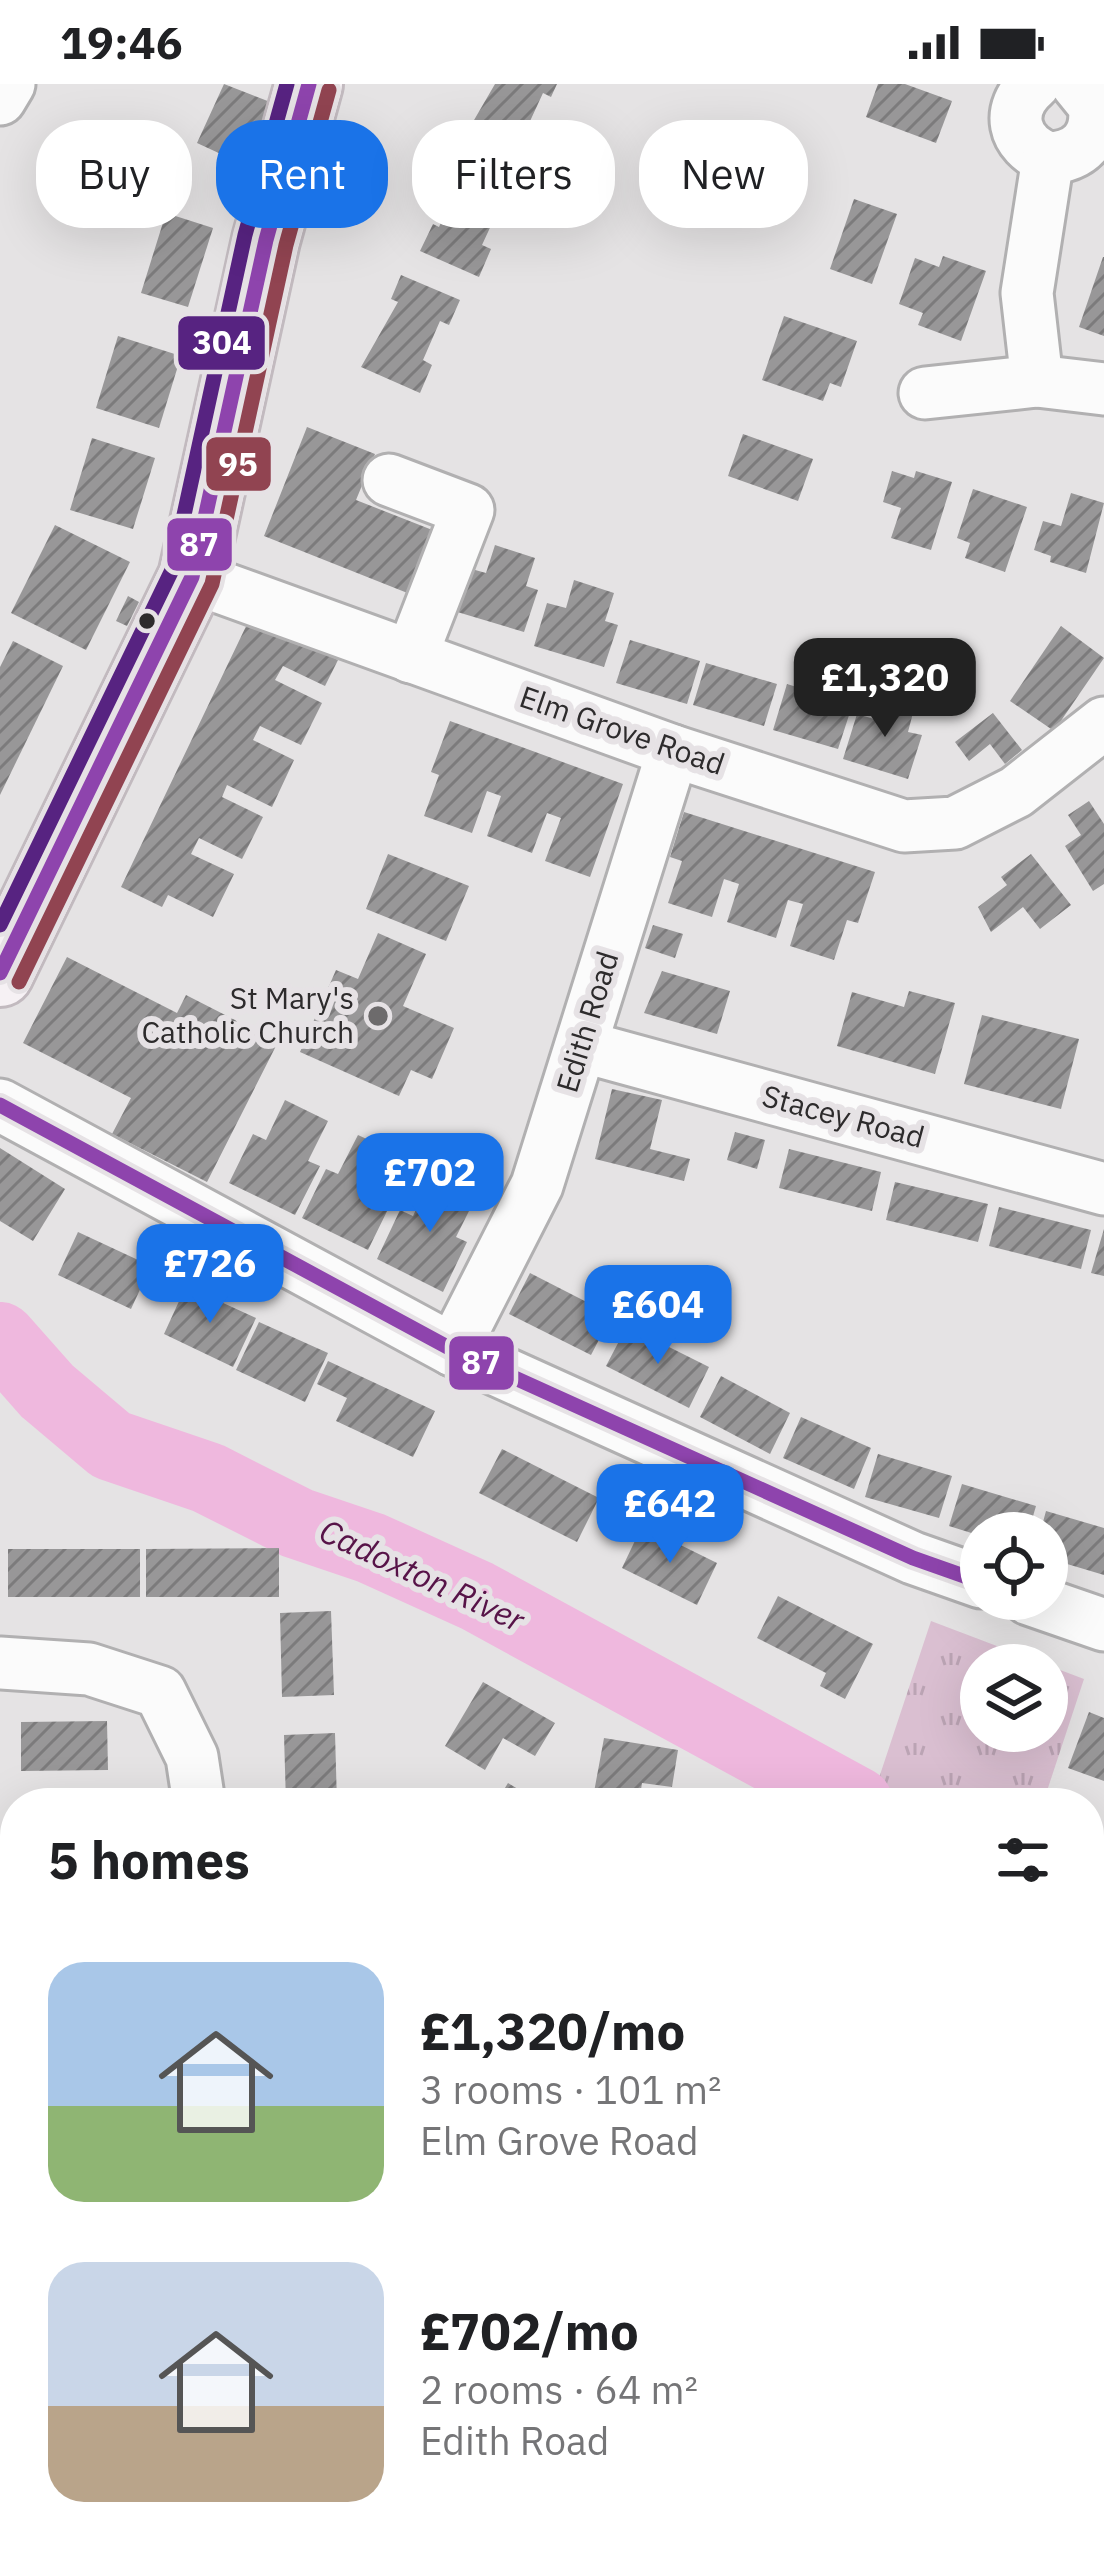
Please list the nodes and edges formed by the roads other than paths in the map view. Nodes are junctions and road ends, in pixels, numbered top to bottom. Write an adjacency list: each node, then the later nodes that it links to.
1 (9, 84): 5 (street)
2 (310, 84): 11 (main road)
3 (1034, 84): 6 (street)
4 (1077, 84): 6 (street)
5 (0, 99)
6 (1048, 158): 7 (street)
7 (1037, 381): 8 (street); 9 (street)
8 (1104, 389)
9 (925, 393)
10 (389, 480): 12 (street)
11 (192, 577): 12 (street, Elm Grove Road); 15 (main road)
12 (411, 656): 14 (street, Elm Grove Road)
13 (1104, 723): 14 (street, Elm Grove Road)
14 (674, 751): 16 (street, Edith Road)
15 (0, 973)
16 (581, 1046): 18 (street, Stacey Road); 19 (street, Edith Road)
17 (0, 1105): 19 (street)
18 (1104, 1189)
19 (453, 1350): 20 (street)
20 (960, 1575)
21 (1068, 1613): 22 (street)
22 (1104, 1625)
23 (0, 1663): 24 (street)
24 (197, 1788)

